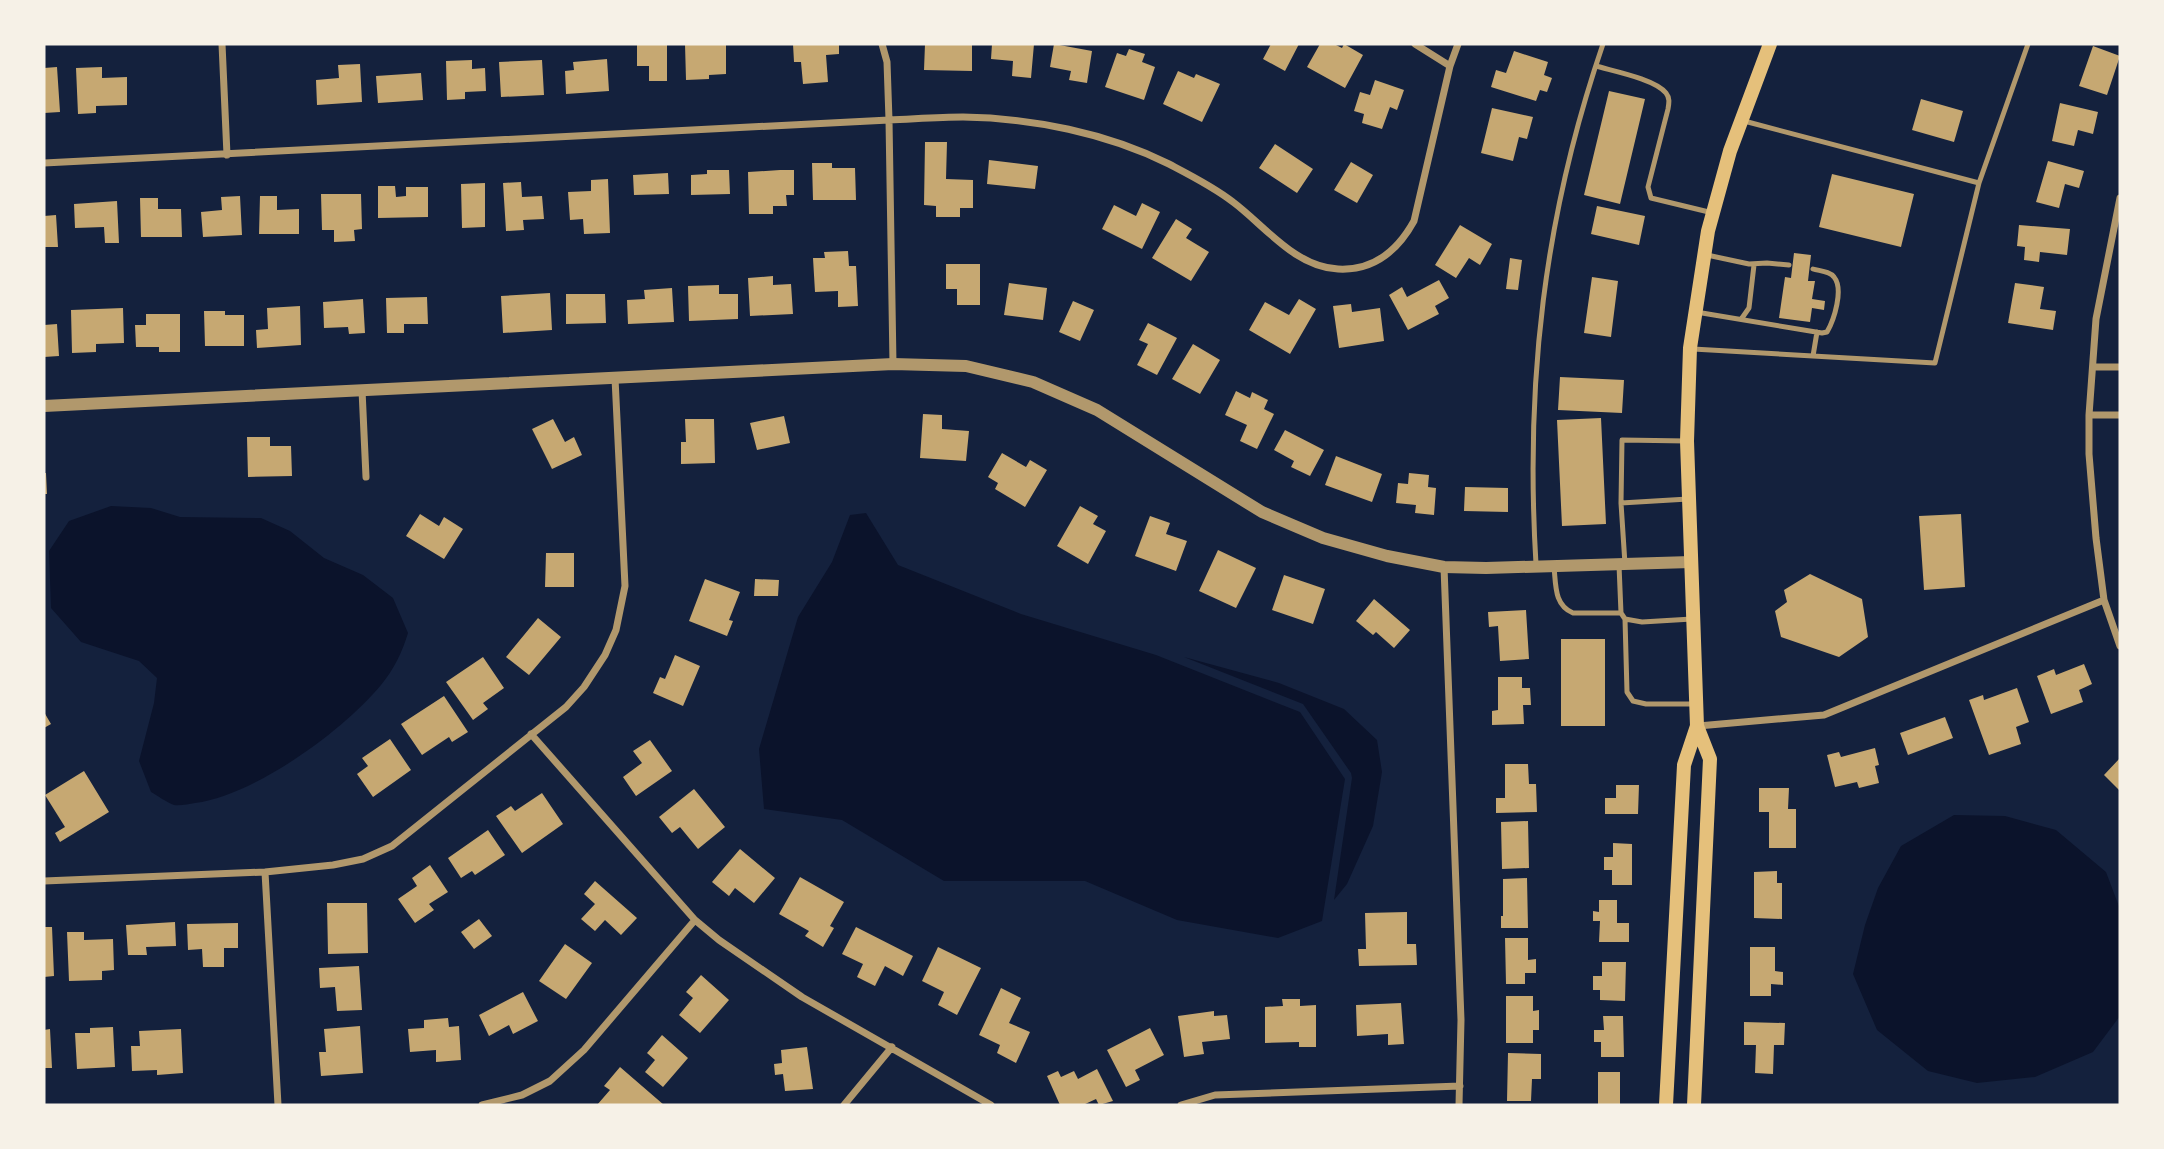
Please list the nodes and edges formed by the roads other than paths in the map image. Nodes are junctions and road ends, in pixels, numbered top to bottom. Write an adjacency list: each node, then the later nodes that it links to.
1 (222, 44): 12 (street)
2 (882, 44): 10 (street)
3 (1415, 44): 8 (street)
4 (1458, 44): 8 (street)
5 (1603, 44): 9 (lane)
6 (1770, 44): 11 (main road)
7 (2028, 44): 14 (lane)
8 (1450, 66): 10 (street)
9 (1596, 66): 16 (lane); 41 (lane)
10 (889, 120): 12 (street); 26 (street)
11 (1741, 121): 14 (lane); 16 (main road)
12 (227, 155): 13 (street)
13 (44, 163)
14 (1979, 183): 25 (lane)
15 (2120, 198): 27 (street)
16 (1713, 213): 17 (main road)
17 (1704, 254): 18 (lane); 21 (main road)
18 (1754, 265): 19 (lane); 22 (lane)
19 (1790, 265)
20 (1813, 269): 23 (lane)
21 (1694, 311): 22 (lane); 24 (main road)
22 (1742, 318): 23 (lane)
23 (1817, 332): 25 (lane)
24 (1690, 348): 25 (lane); 34 (main road)
25 (1813, 356)
26 (893, 364): 29 (street); 40 (street)
27 (2093, 367): 28 (street); 32 (street)
28 (2120, 367)
29 (615, 378): 30 (street); 50 (street)
30 (362, 389): 31 (street); 35 (street)
31 (44, 406)
32 (2089, 415): 33 (street); 43 (street)
33 (2120, 415)
34 (1687, 441): 36 (main road); 37 (lane)
35 (366, 477)
36 (1689, 499): 37 (lane); 38 (main road)
37 (1621, 503): 39 (lane)
38 (1691, 562): 39 (street); 46 (main road)
39 (1622, 565): 42 (street); 44 (lane)
40 (1444, 567): 41 (street); 55 (street)
41 (1536, 567): 42 (street)
42 (1553, 567): 44 (lane)
43 (2105, 600): 47 (street); 49 (street)
44 (1621, 612): 45 (lane)
45 (1625, 619): 46 (lane); 48 (lane)
46 (1693, 619): 48 (main road)
47 (2120, 646)
48 (1697, 704): 49 (main road)
49 (1697, 726): 62 (main road); 63 (main road)
50 (530, 734): 51 (street); 53 (street)
51 (265, 872): 52 (street); 56 (street)
52 (44, 881)
53 (695, 920): 54 (street); 57 (street)
54 (892, 1047): 58 (street); 59 (street)
55 (1460, 1086): 60 (street); 61 (street)
56 (278, 1105)
57 (482, 1105)
58 (844, 1105)
59 (991, 1105)
60 (1181, 1105)
61 (1460, 1105)
62 (1666, 1105)
63 (1693, 1105)

